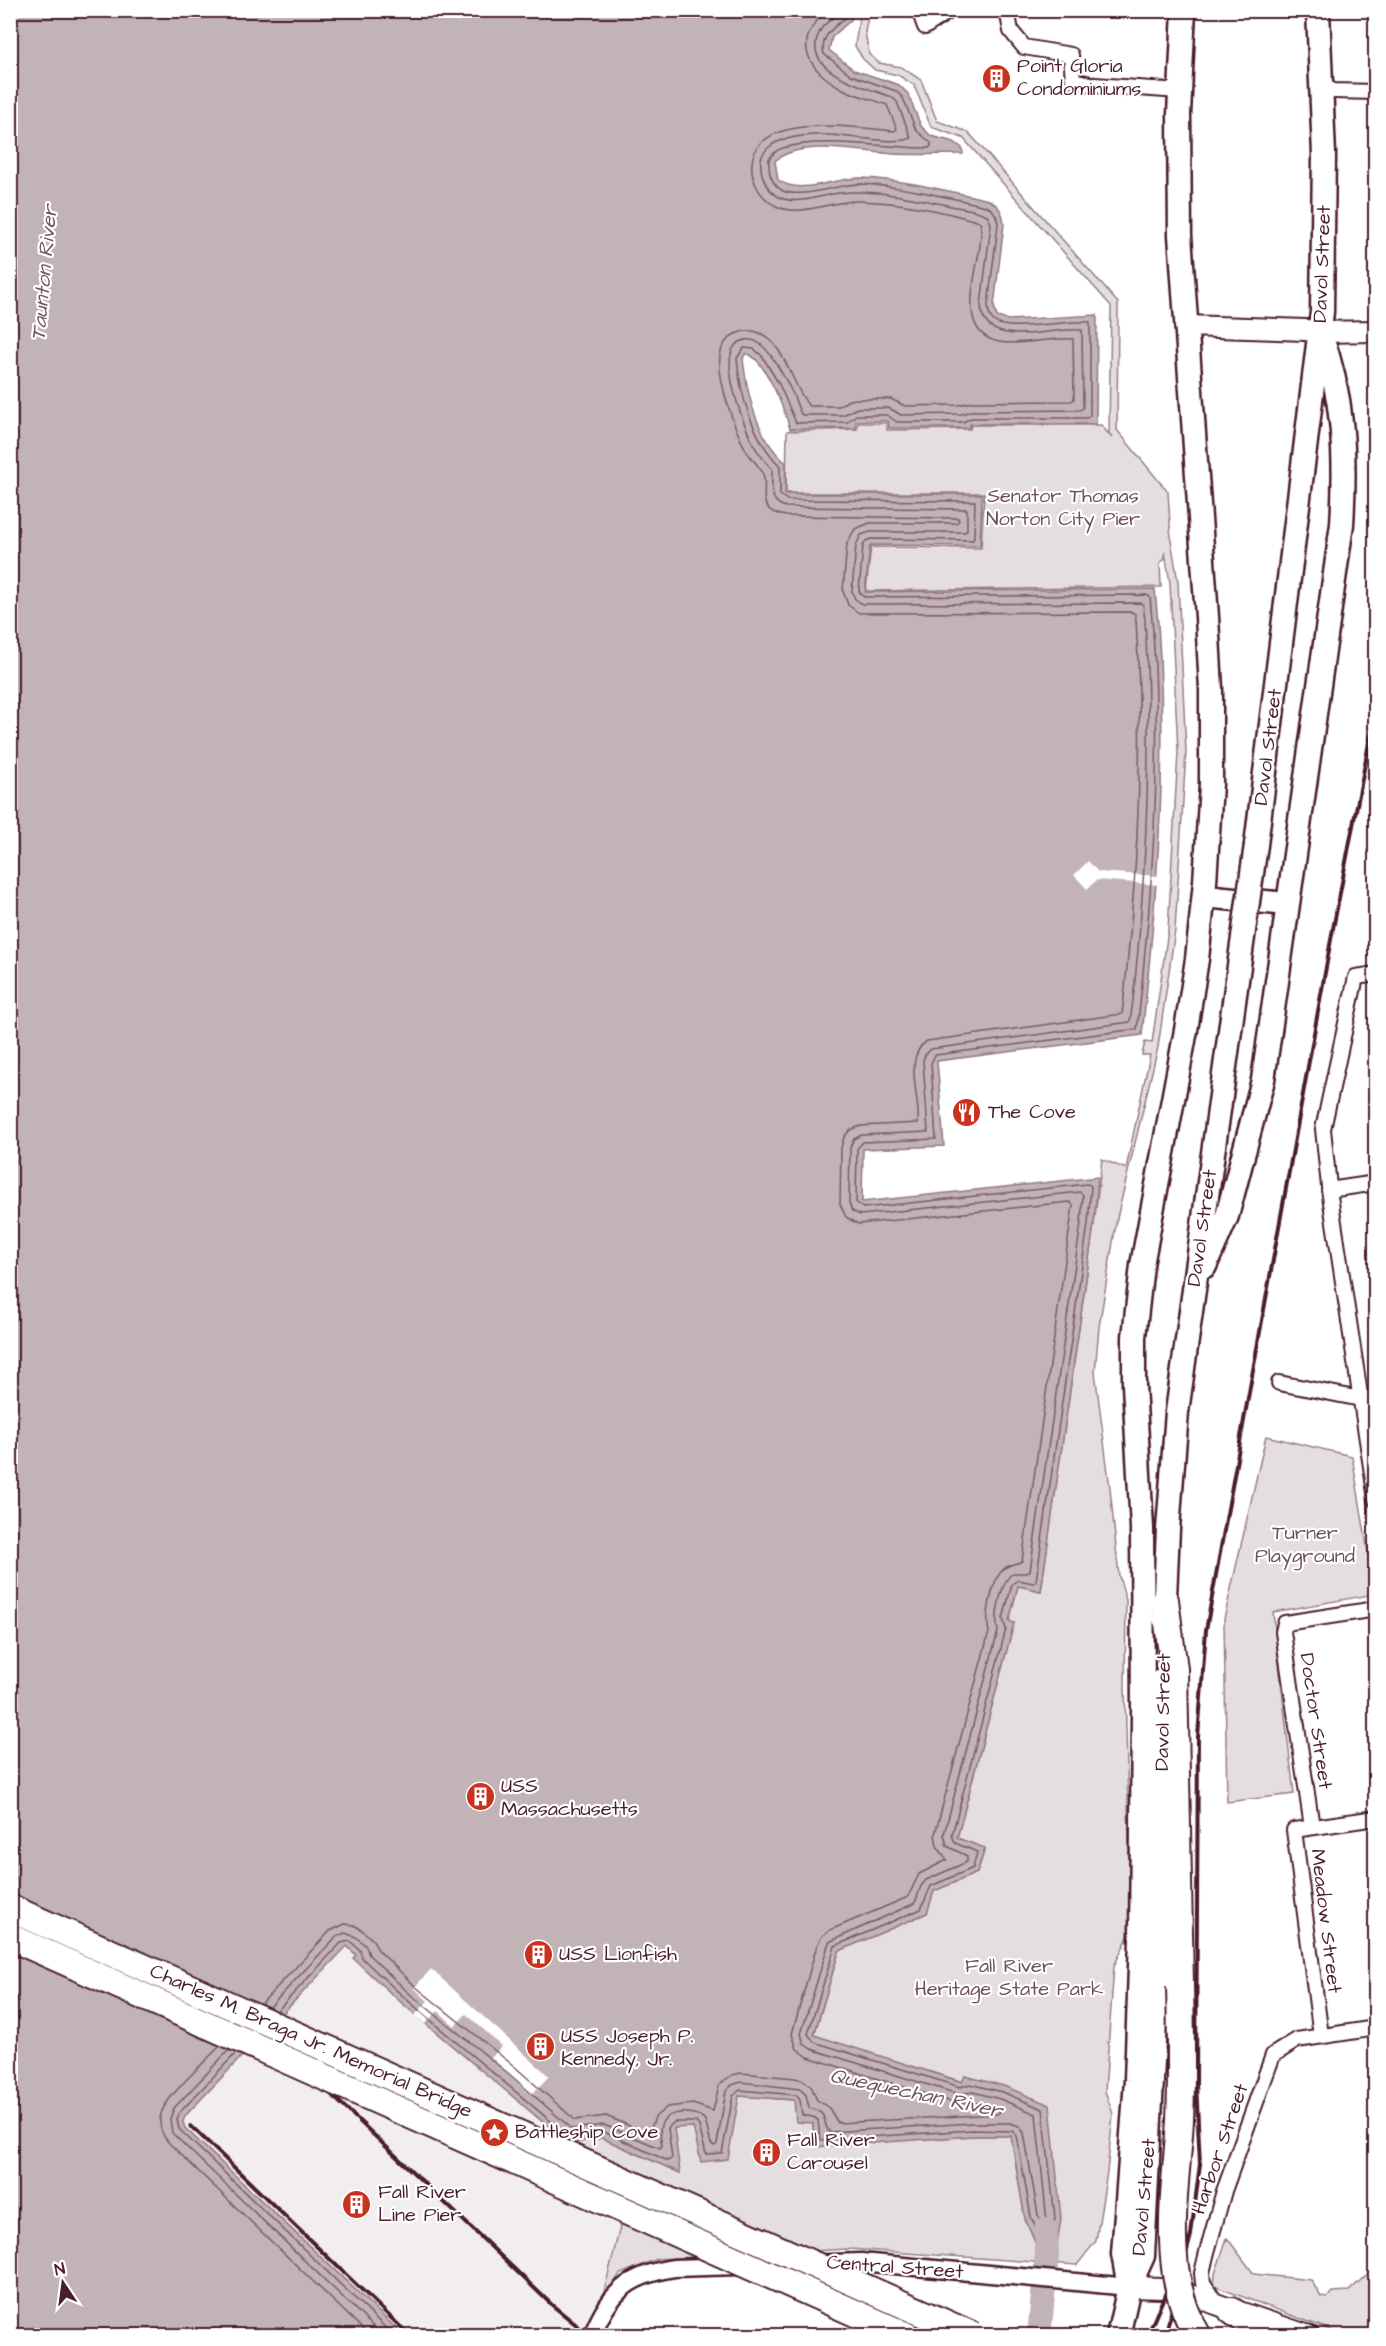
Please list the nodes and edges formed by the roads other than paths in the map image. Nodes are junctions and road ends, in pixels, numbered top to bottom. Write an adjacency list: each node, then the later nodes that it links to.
1 (919, 10): 2 (street)
2 (951, 10)
3 (1007, 10): 7 (street)
4 (1184, 10): 7 (highway, Davol Street)
5 (1318, 10): 6 (highway, Davol Street)
6 (1322, 85): 8 (street); 11 (highway, Davol Street)
7 (1179, 91): 9 (highway, Davol Street)
8 (1376, 92)
9 (1185, 326): 11 (main road); 12 (highway, Davol Street)
10 (1376, 331): 11 (main road)
11 (1320, 332): 13 (highway); 17 (highway, Davol Street, bridge)
12 (1204, 896): 13 (highway); 30 (highway, Davol Street)
13 (1287, 904): 17 (highway)
14 (1376, 974): 16 (street)
15 (1376, 1183): 16 (street)
16 (1329, 1190): 20 (street)
17 (1193, 1295): 22 (highway, Davol Street)
18 (1279, 1383): 20 (street)
19 (1376, 1397): 20 (street)
20 (1360, 1399): 21 (street)
21 (1376, 1500)
22 (1165, 1600): 30 (highway, Davol Street); 38 (highway, bridge)
23 (1376, 1609): 25 (street, Doctor Street)
24 (1376, 1818): 25 (street)
25 (1312, 1827): 29 (street, Meadow Street)
26 (10, 1908): 37 (highway, Charles M. Braga Jr. Memorial Bridge, bridge)
27 (10, 1937): 36 (highway, Charles M. Braga Jr. Memorial Bridge, bridge)
28 (1376, 2028): 29 (street, Harbor Street)
29 (1321, 2036): 33 (street, Harbor Street)
30 (1129, 2287): 31 (main road, Central Street); 34 (highway); 35 (street, Central Street)
31 (1163, 2288)
32 (1184, 2293): 33 (main road)
33 (1225, 2308): 39 (highway); 40 (main road)
34 (1121, 2328)
35 (592, 2336)
36 (907, 2336)
37 (974, 2336)
38 (1198, 2336)
39 (1267, 2336)
40 (1309, 2336)

